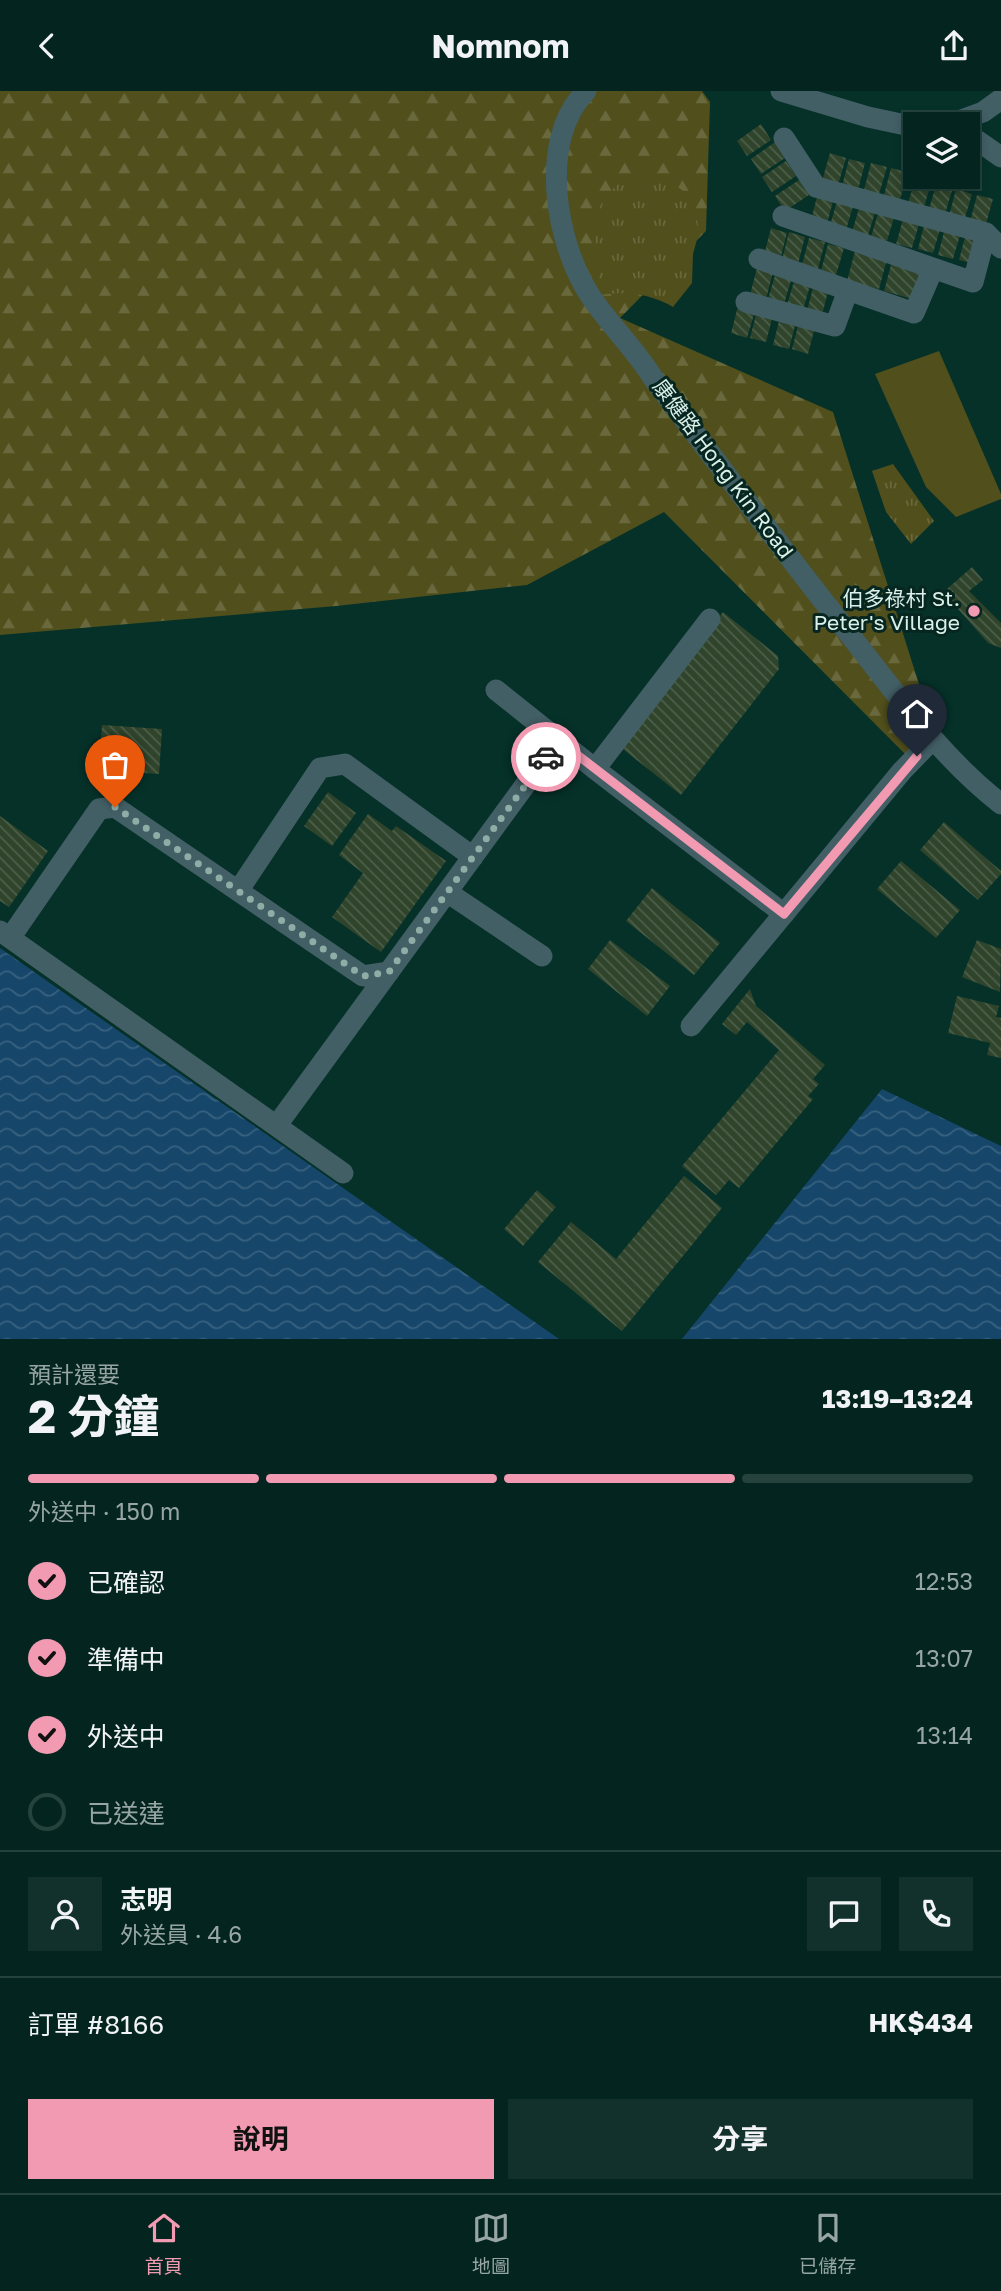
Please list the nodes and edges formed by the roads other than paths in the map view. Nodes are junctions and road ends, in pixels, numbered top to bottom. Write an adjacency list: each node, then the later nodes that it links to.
1 (586, 91): 19 (street, 康健路 Hong Kin Road)
2 (781, 91): 5 (street)
3 (1001, 99): 4 (street)
4 (980, 113)
5 (903, 124)
6 (784, 138): 10 (street)
7 (980, 142): 8 (street)
8 (1001, 157)
9 (783, 216): 13 (street)
10 (986, 233): 11 (street); 13 (street)
11 (1001, 248)
12 (759, 259): 14 (street)
13 (933, 269): 14 (street)
14 (848, 290): 15 (street)
15 (746, 302)
16 (710, 619): 20 (street)
17 (496, 690): 18 (street)
18 (558, 740): 20 (street); 22 (street)
19 (932, 740): 21 (street, 康健路 Hong Kin Road); 25 (street)
20 (595, 769): 25 (street)
21 (1001, 804)
22 (473, 857): 23 (street); 24 (street)
23 (238, 891): 26 (street); 28 (street)
24 (447, 892): 27 (street); 28 (street)
25 (784, 914): 29 (street)
26 (5, 935): 30 (street)
27 (542, 956)
28 (389, 972): 30 (street)
29 (691, 1026)
30 (277, 1125): 31 (street)
31 (343, 1173)

